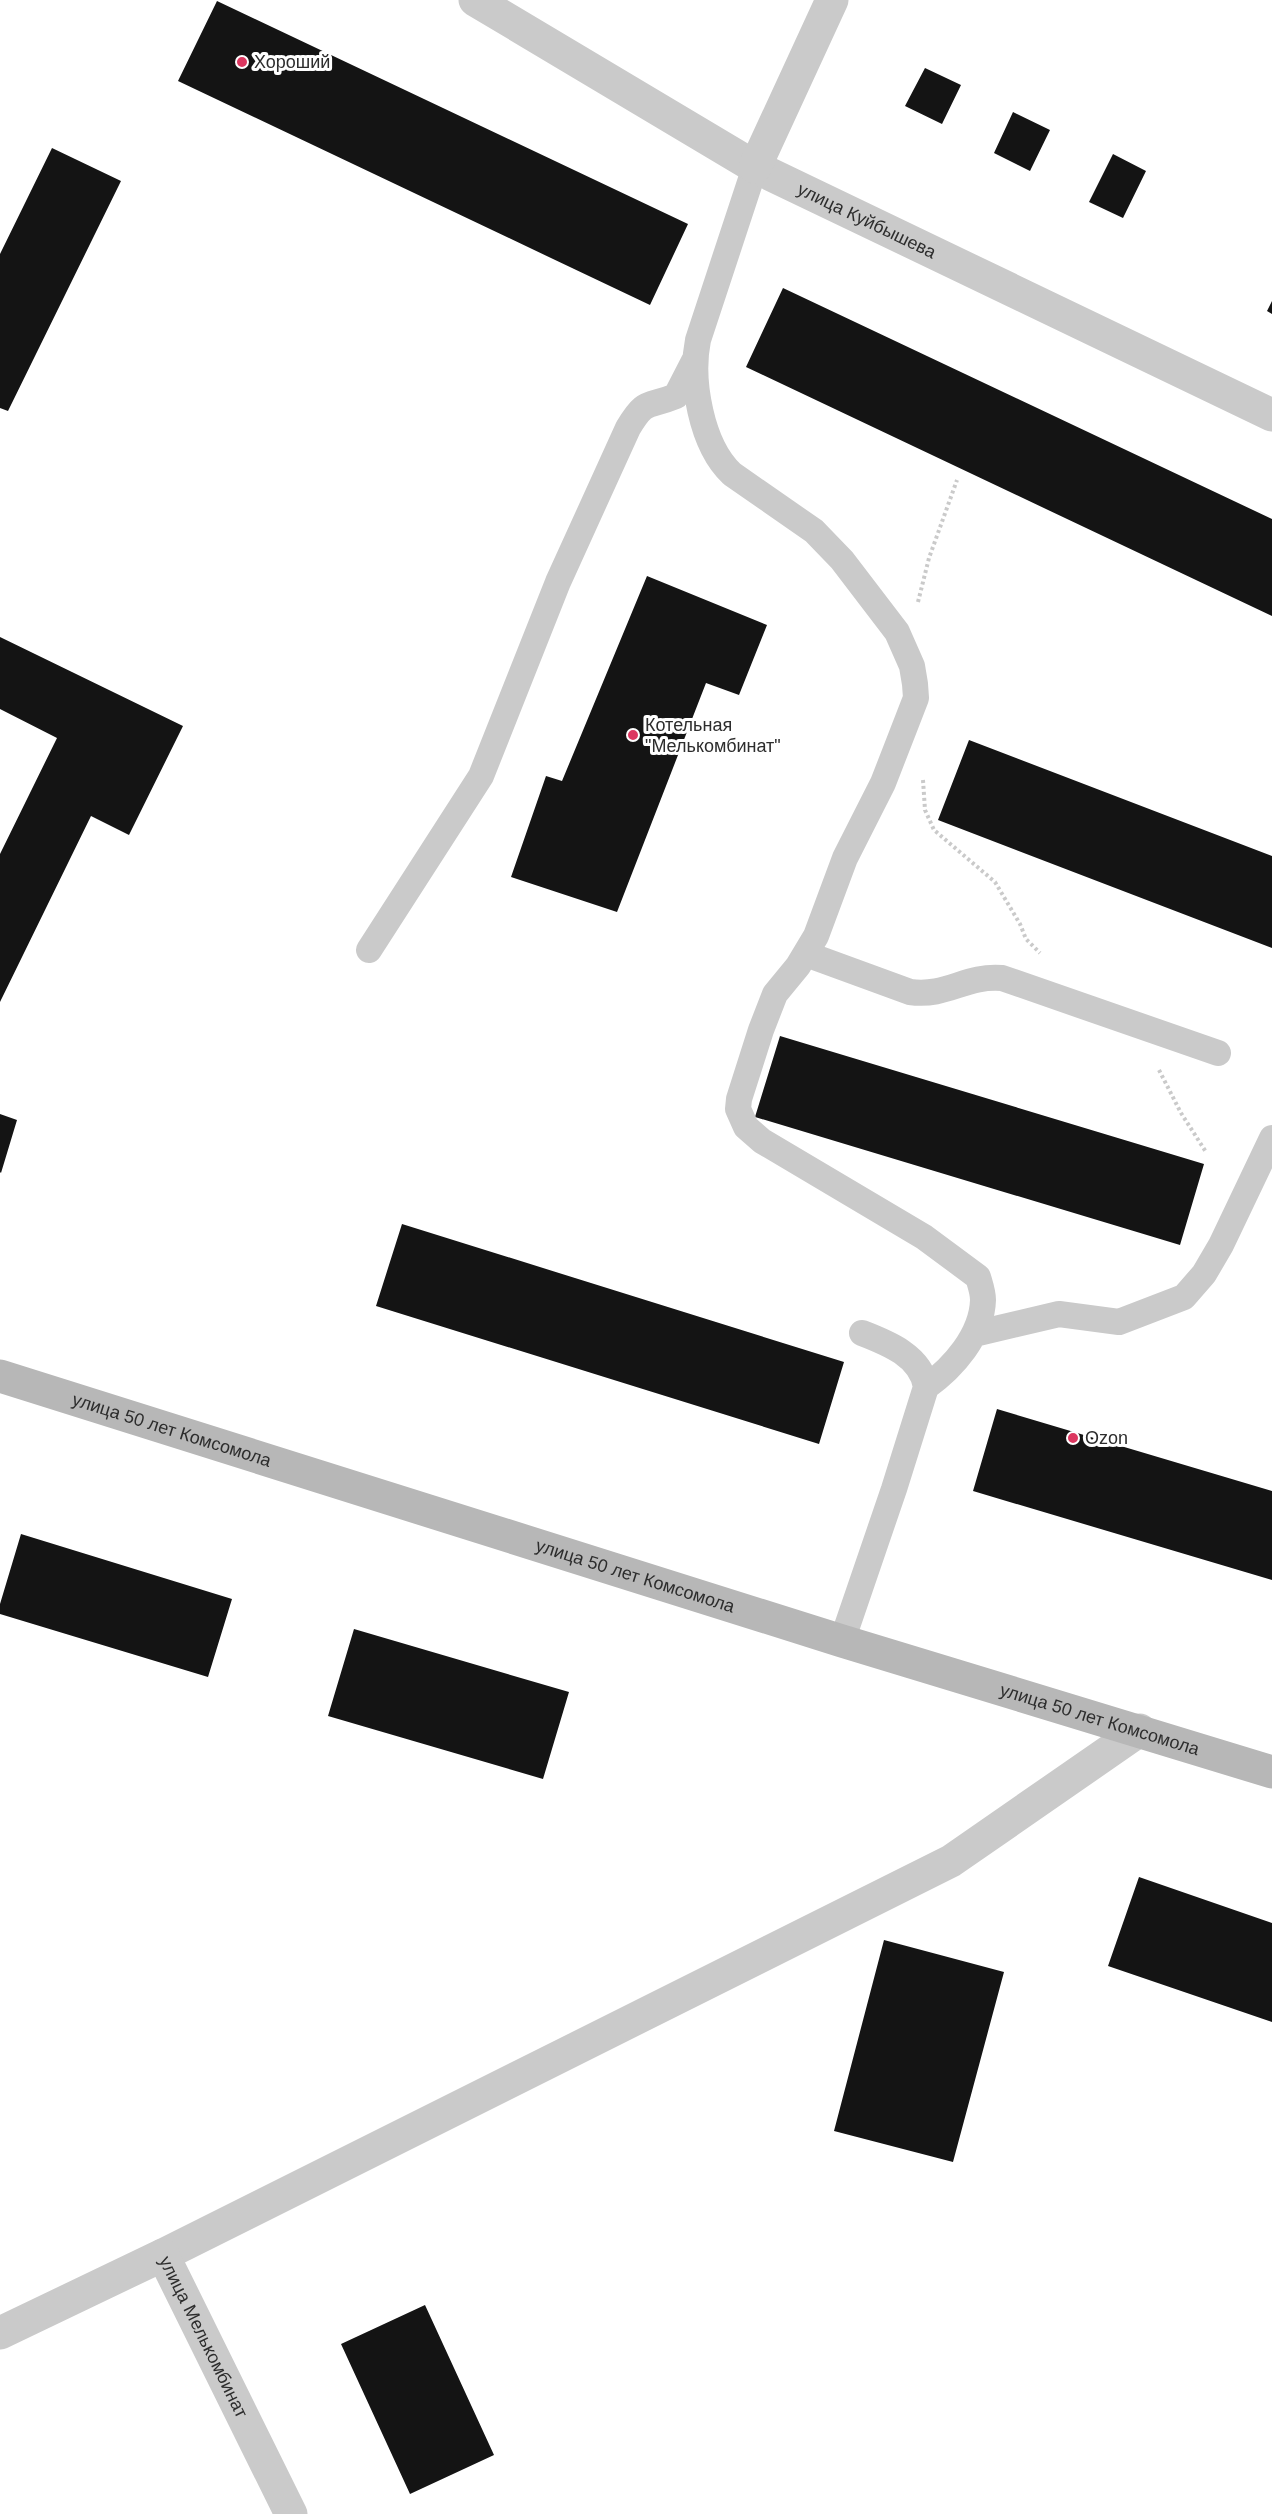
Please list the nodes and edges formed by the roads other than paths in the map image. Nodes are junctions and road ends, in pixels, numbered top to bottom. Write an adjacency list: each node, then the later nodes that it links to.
1 (476, 0): 3 (street, улица Куйбышева)
2 (832, 0): 3 (street)
3 (755, 167): 4 (lane); 5 (street, улица Куйбышева)
4 (694, 361): 6 (lane); 7 (lane)
5 (1272, 415)
6 (369, 950)
7 (806, 954): 8 (lane); 11 (lane)
8 (1218, 1053)
9 (1272, 1138): 11 (lane)
10 (862, 1333): 13 (lane)
11 (974, 1334): 13 (lane)
12 (0, 1376): 14 (street, улица 50 лет Комсомола)
13 (926, 1387): 14 (lane)
14 (842, 1641): 15 (street, улица 50 лет Комсомола)
15 (1140, 1730): 16 (street, улица 50 лет Комсомола); 17 (street)
16 (1272, 1772)
17 (163, 2255): 18 (street, улица Мелькомбинат); 19 (street, улица Мелькомбинат)
18 (0, 2333)
19 (291, 2514)

